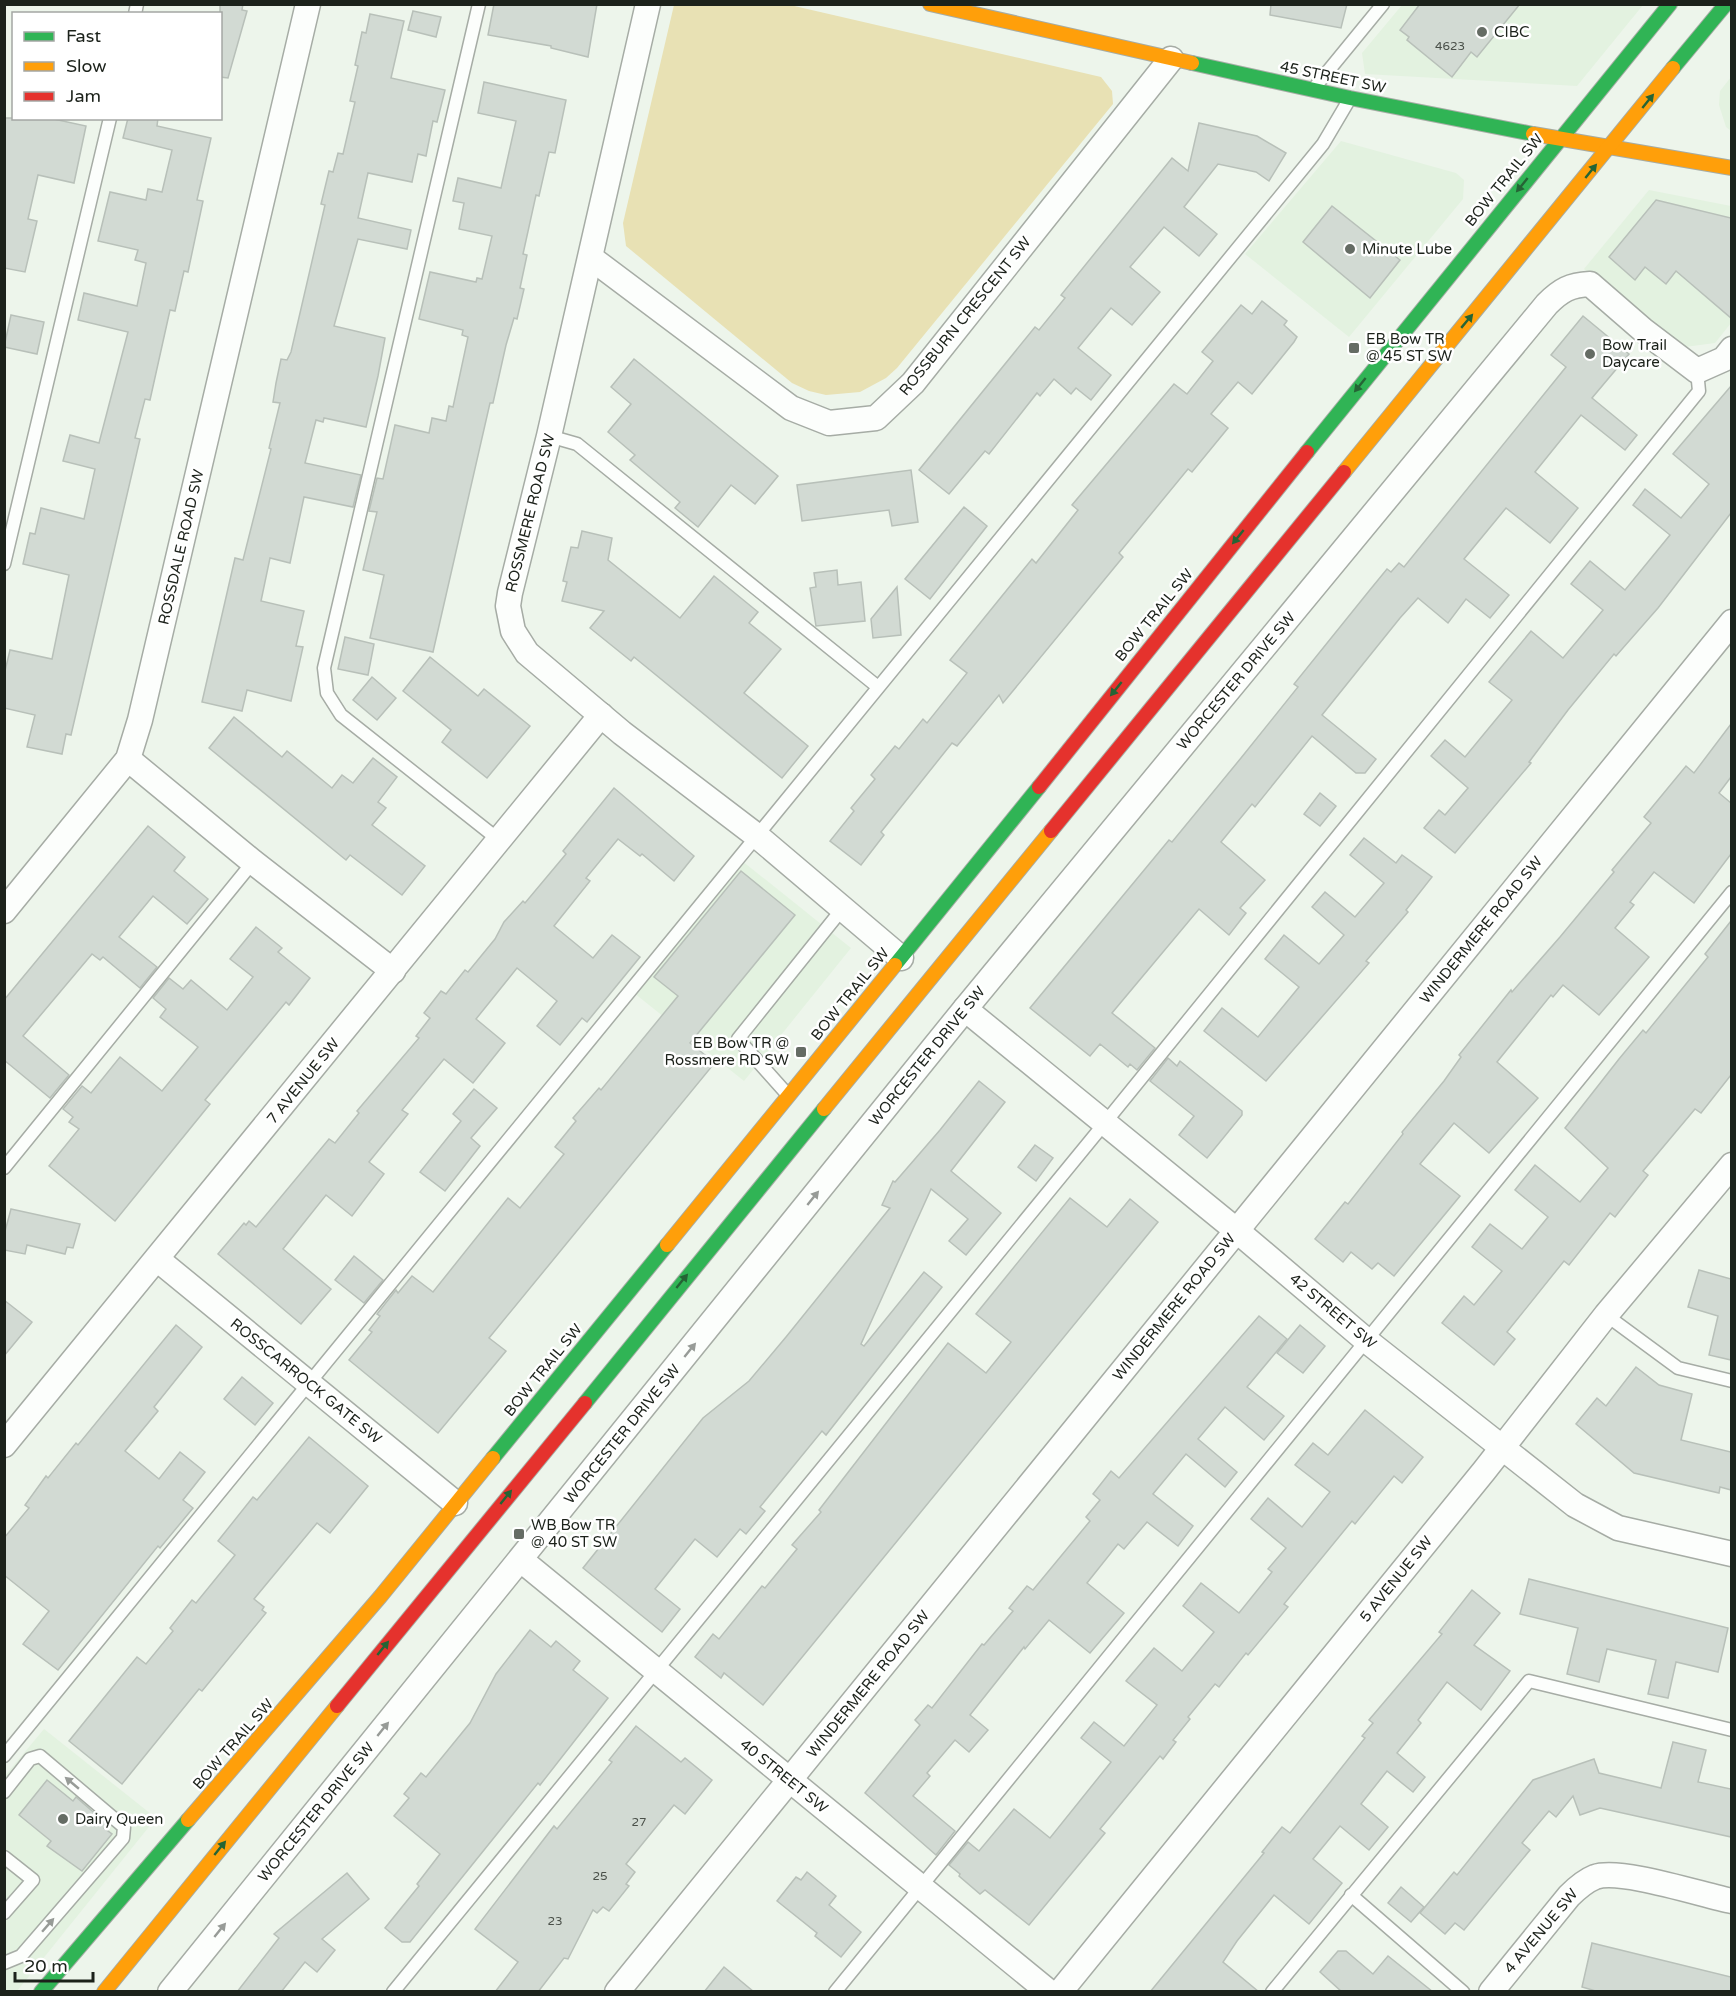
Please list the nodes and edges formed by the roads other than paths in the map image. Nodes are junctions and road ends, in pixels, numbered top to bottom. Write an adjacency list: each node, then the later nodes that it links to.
1 (308, 4): 23 (street, ROSSDALE ROAD SW)
2 (479, 4): 25 (lane)
3 (648, 4): 15 (street, ROSSMERE ROAD SW)
4 (930, 4): 8 (main road, 45 STREET SW)
5 (1383, 4): 9 (lane)
6 (1670, 4): 12 (main road, BOW TRAIL SW)
7 (1726, 4): 13 (main road, one-way to 7)
8 (1171, 59): 9 (main road, 45 STREET SW); 15 (street, ROSSBURN CRESCENT SW)
9 (1312, 91): 10 (main road, 45 STREET SW)
10 (1350, 99): 12 (main road, 45 STREET SW); 21 (lane)
11 (110, 120): 19 (lane)
12 (1559, 139): 13 (main road, 45 STREET SW); 30 (main road, BOW TRAIL SW, one-way to 30)
13 (1611, 147): 14 (main road, 45 STREET SW); 61 (main road, one-way to 13)
14 (1731, 168)
15 (591, 258): 18 (street, ROSSMERE ROAD SW)
16 (1731, 349): 17 (street)
17 (1697, 370): 32 (street, WORCESTER DRIVE SW); 34 (lane)
18 (549, 436): 21 (lane); 22 (street, ROSSMERE ROAD SW)
19 (4, 564)
20 (1731, 622): 38 (street, WINDERMERE ROAD SW)
21 (878, 687): 24 (lane)
22 (601, 715): 24 (street, ROSSMERE ROAD SW); 25 (street, 7 AVENUE SW)
23 (128, 759): 26 (street); 29 (street)
24 (757, 836): 28 (street, ROSSMERE ROAD SW); 42 (lane)
25 (499, 840): 31 (street, 7 AVENUE SW)
26 (253, 862): 31 (street); 36 (lane)
27 (1731, 892): 41 (lane)
28 (843, 908): 30 (street, ROSSMERE ROAD SW); 33 (lane)
29 (4, 911)
30 (901, 958): 33 (main road, BOW TRAIL SW)
31 (393, 971): 39 (street, 7 AVENUE SW)
32 (965, 1009): 34 (street, 42 STREET SW); 48 (street, WORCESTER DRIVE SW, one-way to 32)
33 (789, 1095): 46 (main road, BOW TRAIL SW)
34 (1104, 1124): 38 (street, 42 STREET SW); 49 (lane)
35 (1731, 1165): 37 (street, 5 AVENUE SW)
36 (4, 1168)
37 (1723, 1192): 40 (street, 5 AVENUE SW)
38 (1236, 1230): 41 (street, 42 STREET SW); 52 (street, WINDERMERE ROAD SW)
39 (157, 1259): 42 (street, ROSSCARROCK GATE SW); 44 (street, 7 AVENUE SW)
40 (1606, 1315): 43 (lane); 45 (street, 5 AVENUE SW)
41 (1367, 1341): 45 (street, 42 STREET SW); 55 (lane)
42 (309, 1381): 46 (street, ROSSCARROCK GATE SW); 51 (lane)
43 (1731, 1381)
44 (4, 1446)
45 (1503, 1447): 47 (street, 42 STREET SW); 67 (street, 5 AVENUE SW)
46 (455, 1503): 60 (main road, BOW TRAIL SW)
47 (1731, 1554)
48 (521, 1560): 49 (street, 40 STREET SW); 62 (street, WORCESTER DRIVE SW, one-way to 48)
49 (655, 1672): 52 (street, 40 STREET SW); 63 (lane)
50 (1731, 1730): 56 (lane)
51 (4, 1756)
52 (789, 1781): 55 (street, 40 STREET SW); 64 (street, WINDERMERE ROAD SW)
53 (4, 1792): 59 (lane, one-way to 53)
54 (4, 1857): 58 (lane)
55 (921, 1886): 65 (lane); 66 (street, 40 STREET SW)
56 (1351, 1895): 68 (lane); 69 (lane)
57 (1731, 1901): 70 (street, 4 AVENUE SW)
58 (4, 1913)
59 (4, 1962)
60 (41, 1992)
61 (104, 1992)
62 (170, 1992)
63 (393, 1992)
64 (617, 1992)
65 (835, 1992)
66 (1049, 1992)
67 (1060, 1992)
68 (1272, 1992)
69 (1463, 1992)
70 (1491, 1992)

